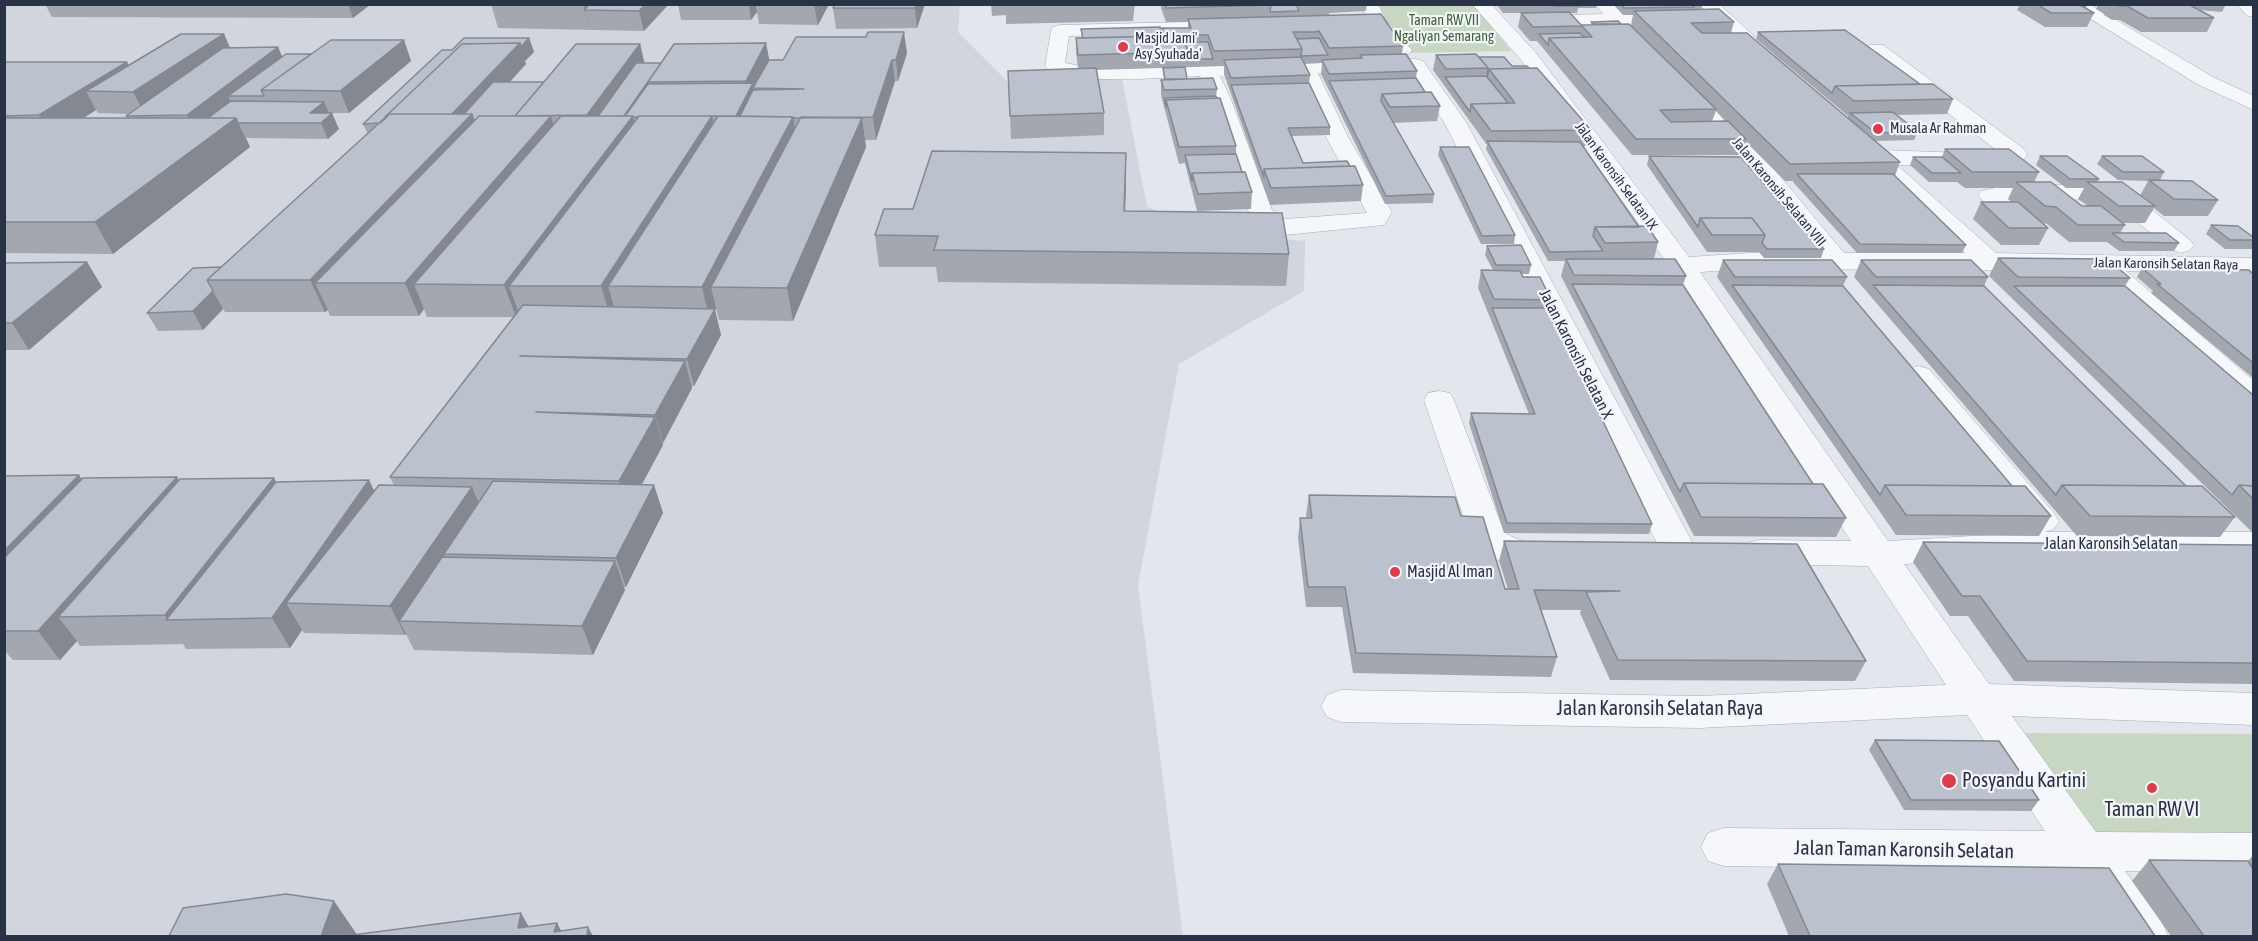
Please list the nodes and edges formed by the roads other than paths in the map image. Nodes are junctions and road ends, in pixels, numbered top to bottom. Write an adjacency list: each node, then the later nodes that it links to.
1 (1369, 4): 10 (street, Jalan Karonsih Selatan X)
2 (1481, 4): 9 (street, Jalan Karonsih Selatan IX)
3 (2075, 4): 19 (street)
4 (2245, 4): 6 (street)
5 (1611, 12): 8 (street); 9 (street); 32 (street, Jalan Karonsih Selatan VIII)
6 (2253, 12)
7 (1710, 13): 18 (street)
8 (1653, 18)
9 (1495, 20): 29 (street, Jalan Karonsih Selatan IX)
10 (1378, 22): 11 (street); 15 (street, Jalan Karonsih Selatan X)
11 (1357, 23)
12 (1254, 26): 17 (street)
13 (1876, 49): 21 (street)
14 (1438, 63): 15 (street)
15 (1416, 65): 16 (street); 41 (street, Jalan Karonsih Selatan X)
16 (1306, 68): 17 (street); 17 (street)
17 (1206, 69)
18 (1791, 80)
19 (2253, 104)
20 (1850, 134): 21 (street)
21 (1875, 157): 26 (street)
22 (2094, 176): 23 (street)
23 (2116, 193): 24 (street); 28 (street)
24 (2181, 245)
25 (1949, 261): 26 (street, Jalan Karonsih Selatan Raya); 32 (street, Jalan Karonsih Selatan Raya); 33 (street)
26 (1989, 261): 28 (street, Jalan Karonsih Selatan Raya)
27 (2100, 263): 28 (street, Jalan Karonsih Selatan Raya); 30 (street, Jalan Karonsih Selatan Raya); 35 (street)
28 (2069, 264)
29 (1682, 266): 31 (street, Jalan Karonsih Selatan Raya); 32 (street, Jalan Karonsih Selatan Raya); 43 (street)
30 (2252, 267)
31 (1635, 268)
32 (1834, 272)
33 (1983, 292)
34 (1897, 351): 38 (street)
35 (2253, 397)
36 (1438, 400): 42 (street)
37 (2214, 519): 39 (street)
38 (2060, 543): 39 (street, Jalan Karonsih Selatan); 43 (street, Jalan Karonsih Selatan)
39 (2246, 544)
40 (1640, 553): 41 (street, Jalan Karonsih Selatan)
41 (1705, 553): 43 (street, Jalan Karonsih Selatan)
42 (1574, 554)
43 (1878, 554): 44 (street)
44 (1978, 699): 45 (street, Jalan Karonsih Selatan Raya); 46 (street, Jalan Karonsih Selatan Raya); 48 (street)
45 (1341, 706)
46 (2253, 709)
47 (1724, 847): 48 (street, Jalan Taman Karonsih Selatan)
48 (2084, 852): 49 (street, Jalan Taman Karonsih Selatan); 50 (street)
49 (2253, 853)
50 (2144, 936)

